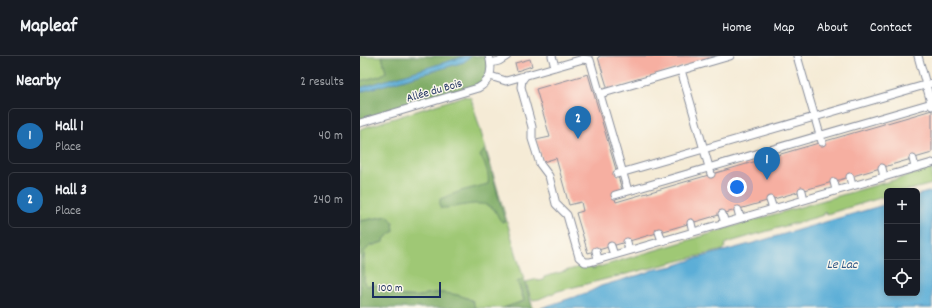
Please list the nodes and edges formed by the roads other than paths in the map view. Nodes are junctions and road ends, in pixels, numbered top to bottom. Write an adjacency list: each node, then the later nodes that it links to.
1 (507, 56): 8 (street)
2 (552, 56): 10 (street)
3 (561, 56): 9 (street)
4 (730, 56): 7 (street)
5 (798, 56): 17 (street)
6 (918, 56): 14 (street)
7 (720, 57): 11 (street)
8 (490, 59): 13 (street)
9 (563, 64): 10 (street); 15 (street)
10 (555, 67): 12 (street)
11 (681, 70): 15 (street); 20 (street)
12 (526, 75): 13 (street); 49 (street)
13 (490, 76): 18 (street, Allée du Bois)
14 (929, 84): 16 (street); 17 (street)
15 (597, 91): 26 (street)
16 (932, 104): 19 (street)
17 (815, 116): 19 (street); 20 (street)
18 (360, 123)
19 (821, 139): 25 (street)
20 (704, 148): 25 (street); 26 (street)
21 (913, 159): 23 (street)
22 (932, 163): 23 (street)
23 (915, 167): 27 (street)
24 (882, 168): 27 (street)
25 (710, 171): 26 (street)
26 (620, 173)
27 (884, 176): 30 (street)
28 (850, 177): 30 (street)
29 (834, 182): 31 (street)
30 (852, 186): 31 (street)
31 (836, 190): 34 (street)
32 (802, 191): 34 (street)
33 (770, 200): 35 (street)
34 (804, 200): 35 (street)
35 (773, 209): 38 (street)
36 (738, 210): 38 (street)
37 (722, 214): 39 (street)
38 (740, 218): 39 (street)
39 (725, 222): 42 (street)
40 (691, 223): 42 (street)
41 (659, 232): 43 (street)
42 (693, 232): 43 (street)
43 (662, 241): 46 (street)
44 (627, 242): 46 (street)
45 (611, 246): 48 (street)
46 (630, 250): 48 (street)
47 (596, 251): 49 (street)
48 (614, 255): 49 (street)
49 (598, 260)

